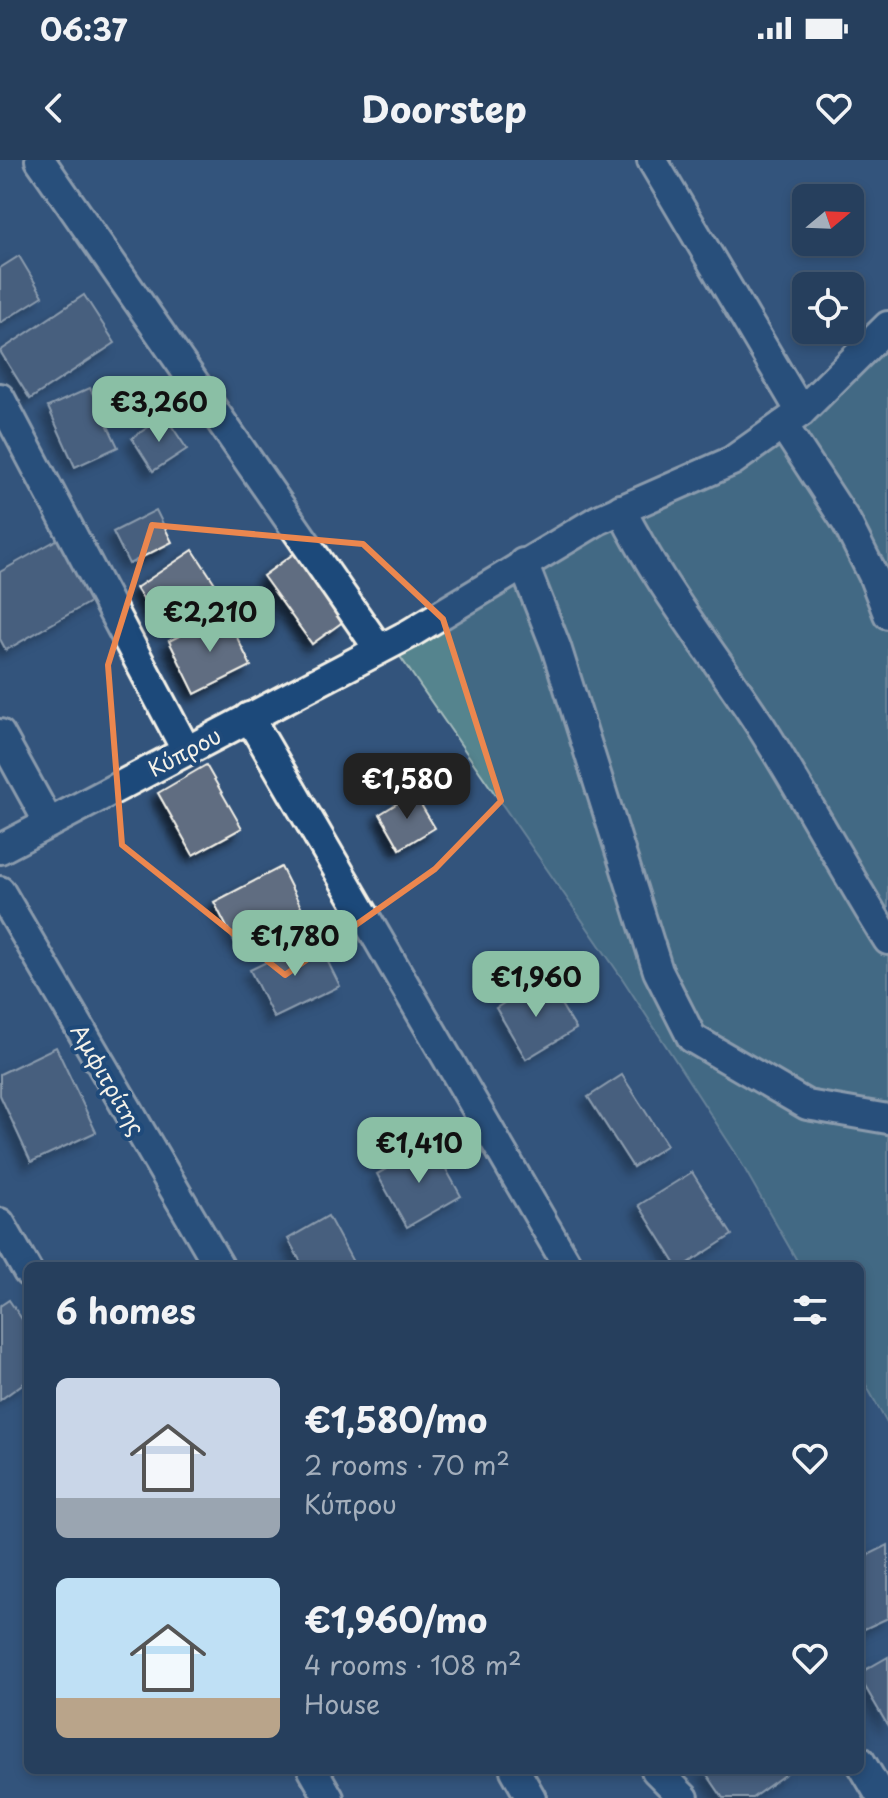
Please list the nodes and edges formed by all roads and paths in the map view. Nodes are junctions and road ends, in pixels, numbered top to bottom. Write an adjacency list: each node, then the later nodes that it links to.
1 (40, 160): 9 (street)
2 (652, 160): 5 (street)
3 (888, 326): 5 (street, Κύπρου)
4 (0, 398): 12 (street)
5 (792, 418): 6 (street, Κύπρου); 8 (street)
6 (621, 509): 7 (street, Κύπρου); 16 (street)
7 (523, 563): 9 (street, Κύπρου); 17 (street)
8 (888, 614)
9 (374, 652): 10 (street, Κύπρου)
10 (249, 717): 12 (street, Κύπρου); 20 (street)
11 (0, 734): 13 (street)
12 (186, 750): 13 (street, Κύπρου)
13 (49, 823): 14 (street, Κύπρου)
14 (0, 849)
15 (0, 891): 19 (street, Αμφιτρίτης)
16 (888, 940)
17 (888, 1119)
18 (0, 1223): 21 (street)
19 (217, 1262)
20 (566, 1262)
21 (24, 1265)
22 (864, 1768): 29 (street)
23 (315, 1774): 26 (street)
24 (517, 1774): 27 (street)
25 (660, 1774): 28 (street)
26 (329, 1798)
27 (531, 1798)
28 (684, 1798)
29 (882, 1798)

